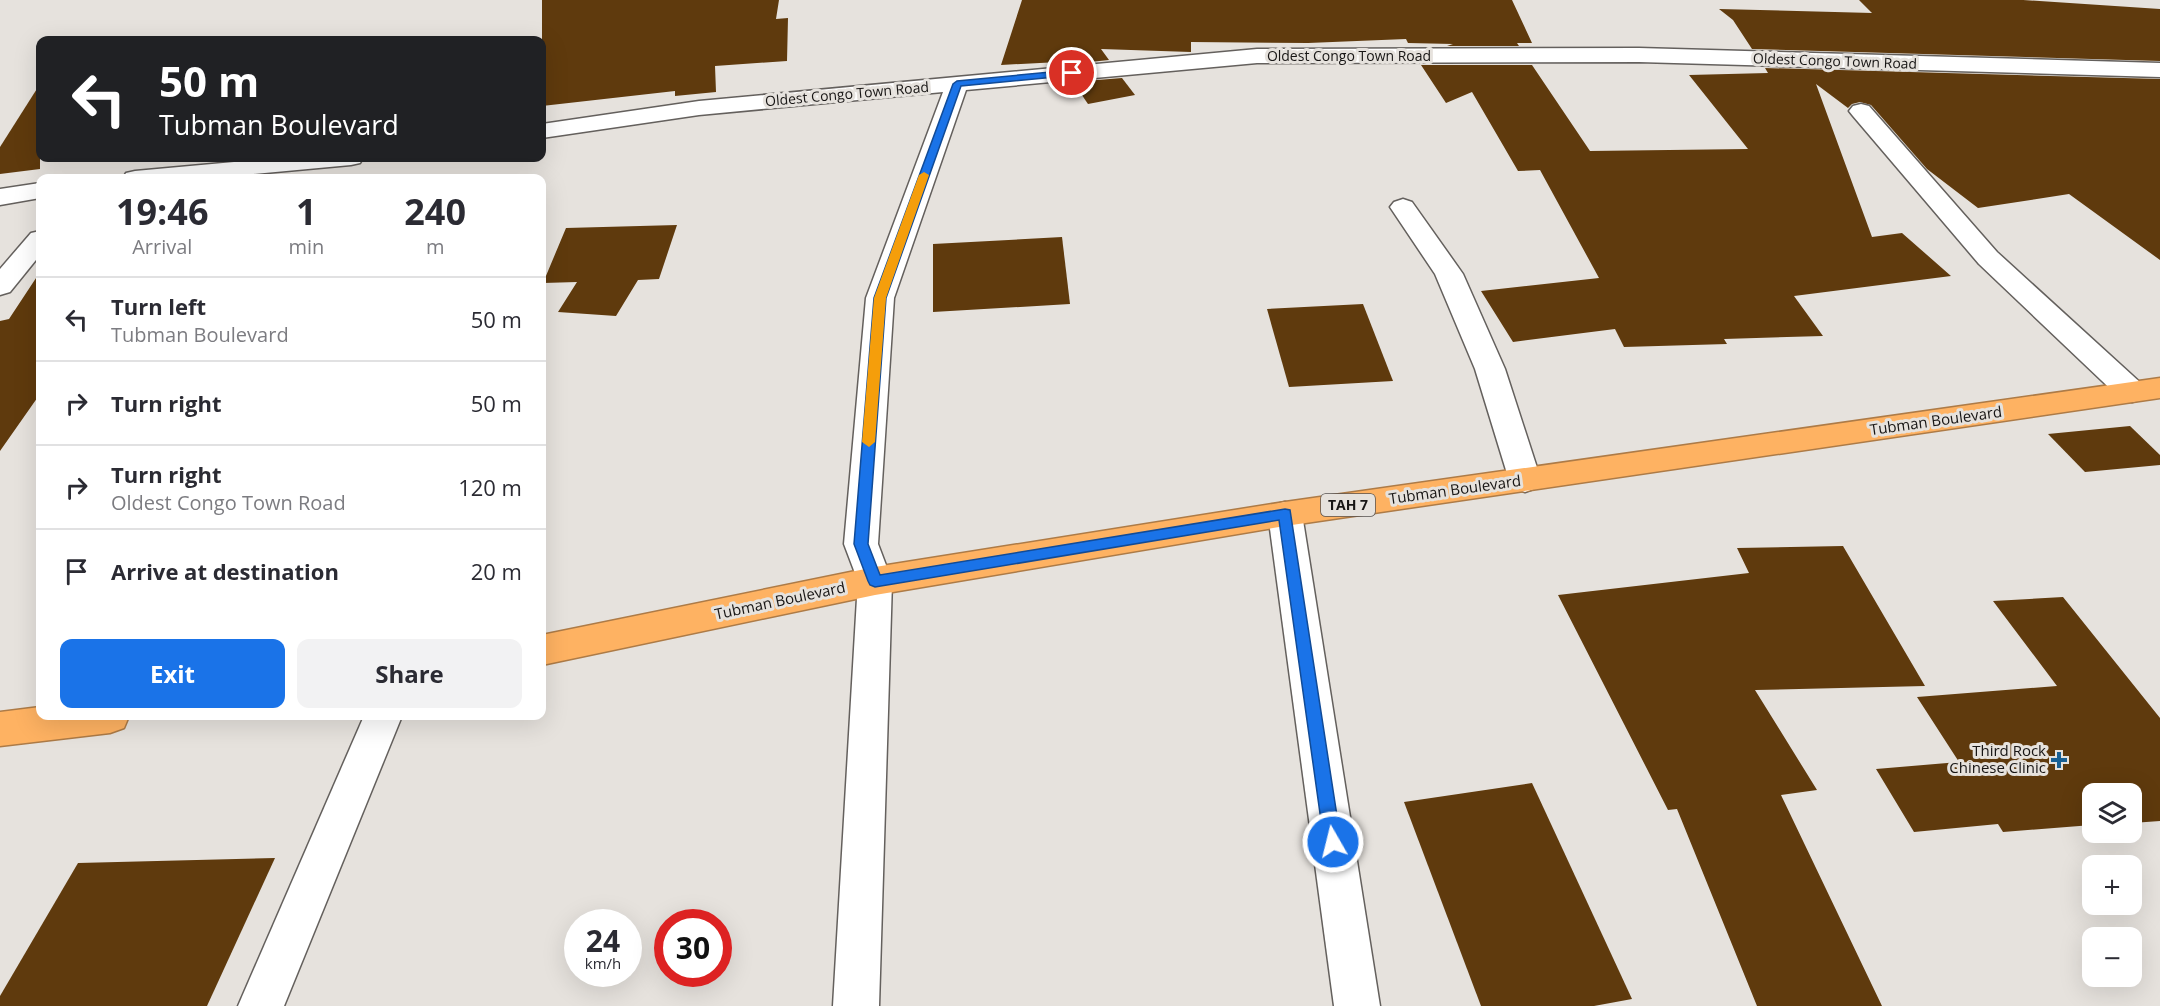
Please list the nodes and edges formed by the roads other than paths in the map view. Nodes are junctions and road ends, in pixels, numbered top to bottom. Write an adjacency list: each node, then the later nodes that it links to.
1 (2160, 70): 2 (street, Oldest Congo Town Road)
2 (957, 84): 4 (street, Oldest Congo Town Road); 15 (street)
3 (1861, 111): 12 (street)
4 (546, 130)
5 (308, 162): 6 (street)
6 (178, 174)
7 (36, 191): 8 (street)
8 (0, 197)
9 (1403, 207): 13 (street)
10 (36, 244): 11 (street)
11 (0, 286)
12 (2146, 390): 13 (highway, Tubman Boulevard / TAH 7)
13 (1525, 480): 14 (highway, Tubman Boulevard / TAH 7)
14 (1285, 514): 15 (highway, Tubman Boulevard / TAH 7); 22 (street)
15 (875, 581): 16 (highway, Tubman Boulevard / TAH 7); 21 (street)
16 (546, 650)
17 (76, 720): 19 (highway)
18 (381, 720): 20 (street)
19 (0, 729)
20 (261, 1006)
21 (856, 1006)
22 (1357, 1006)

